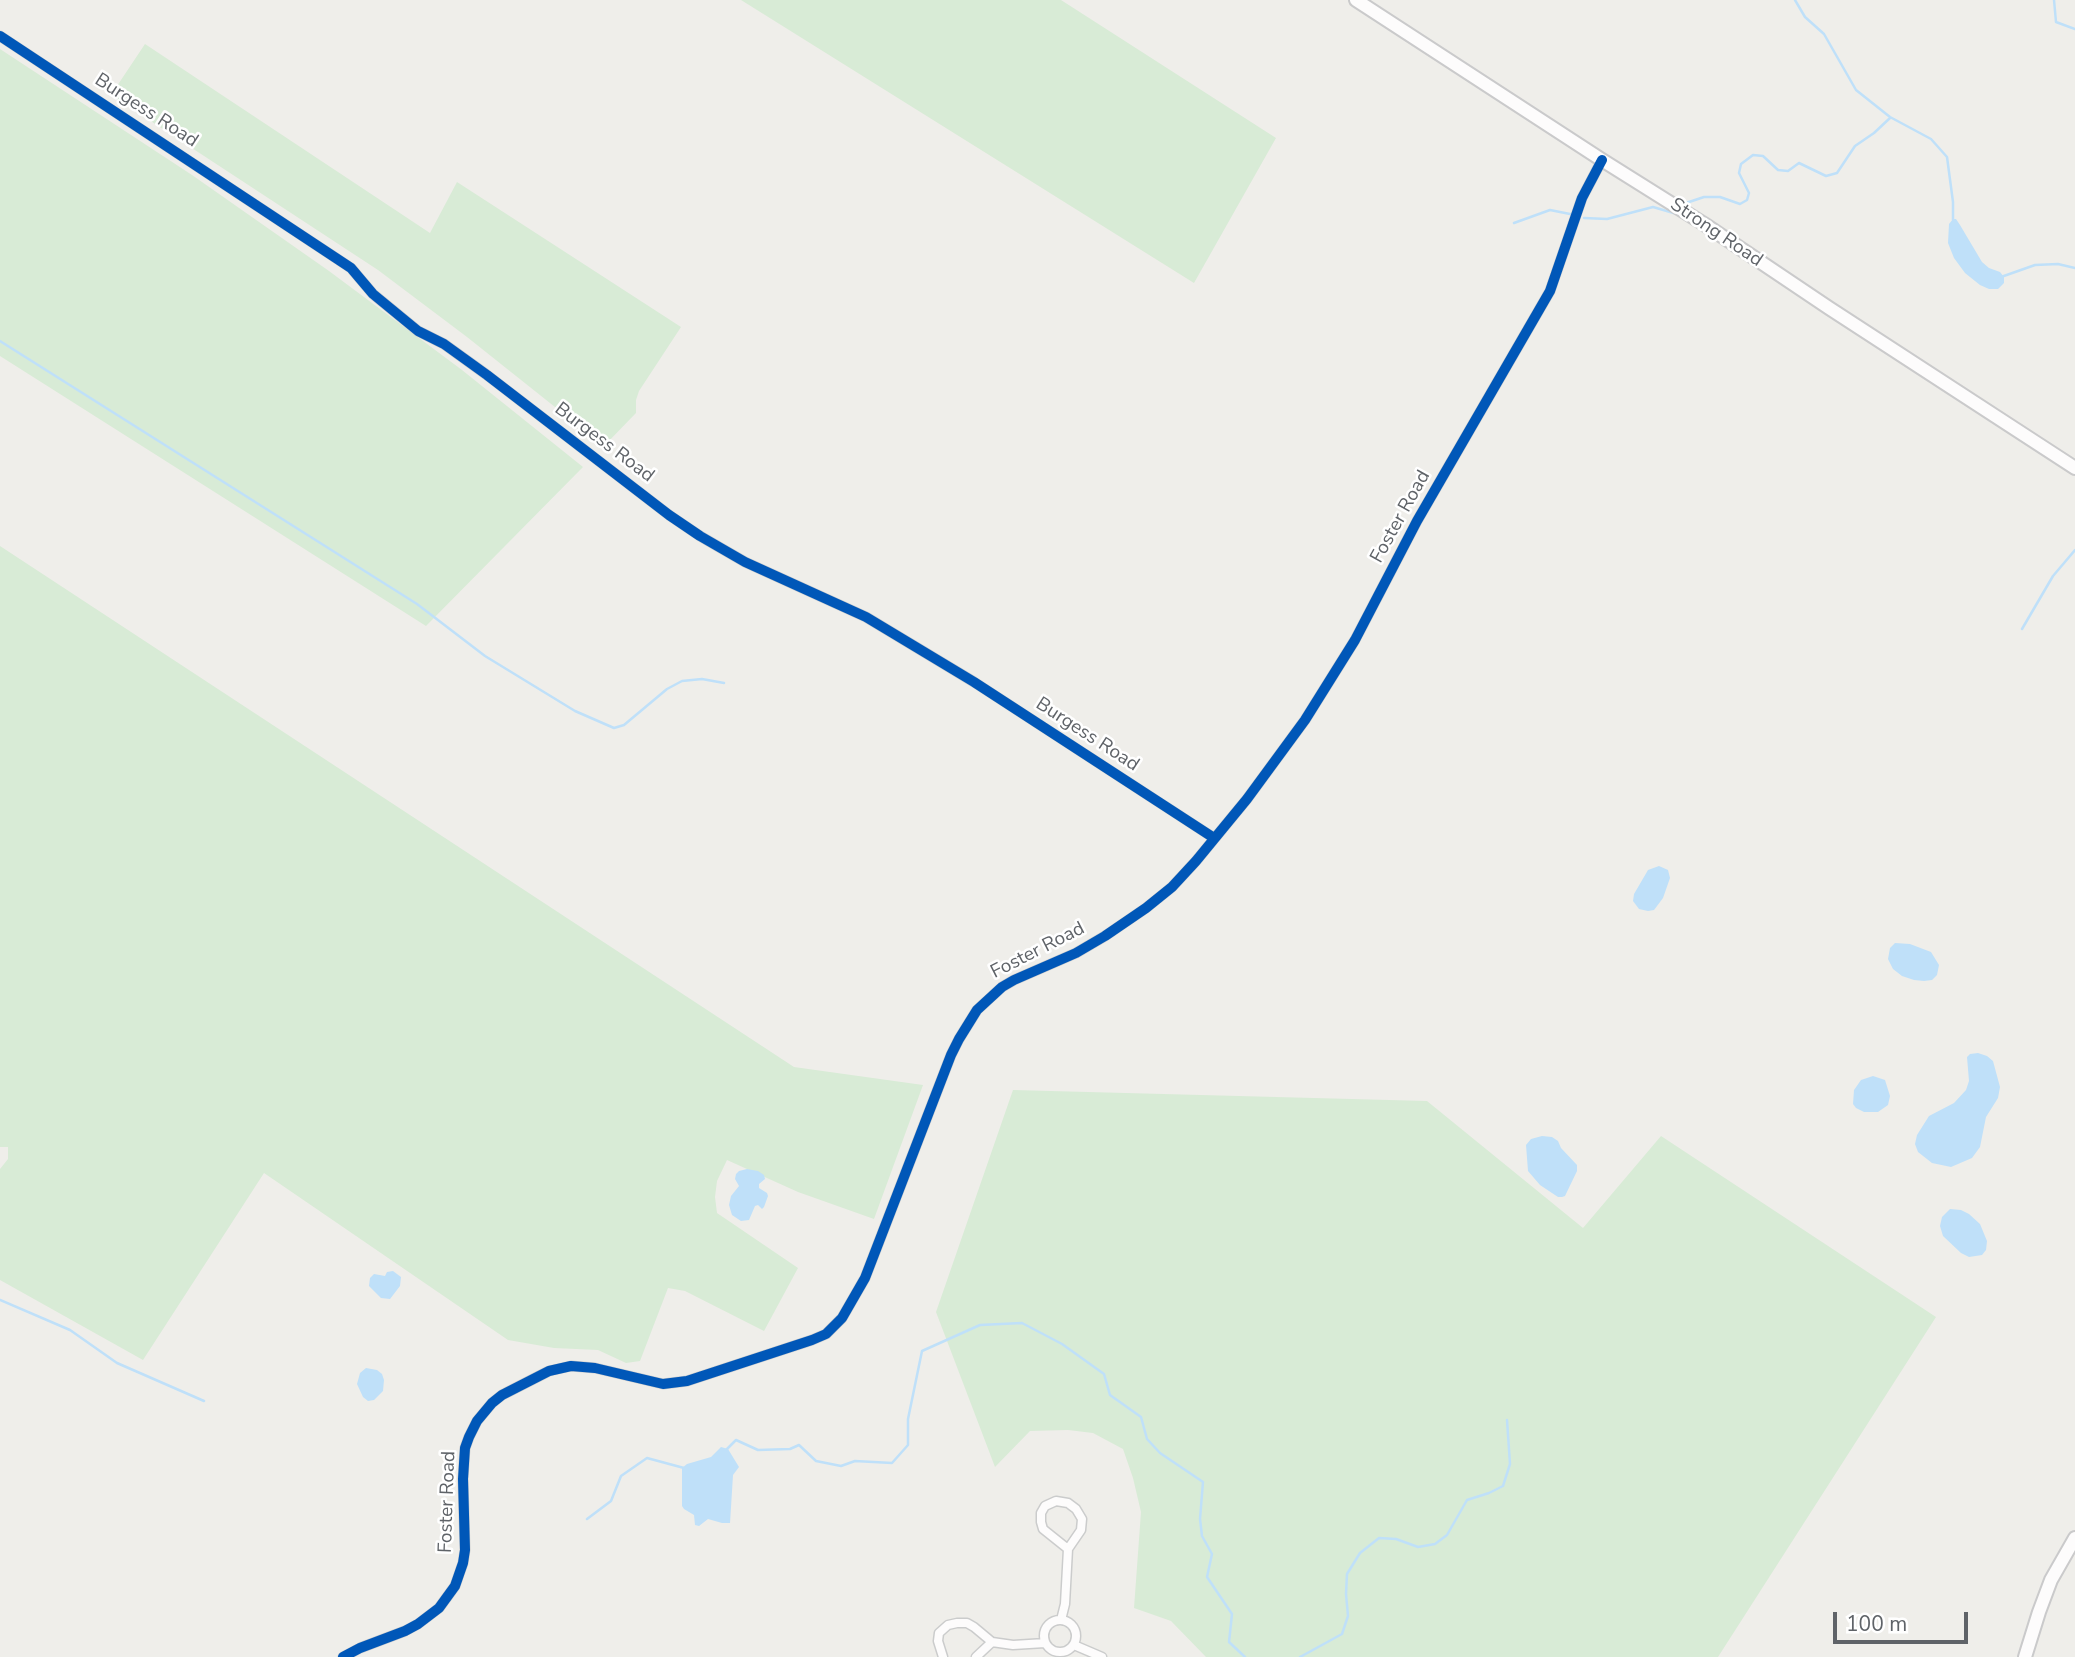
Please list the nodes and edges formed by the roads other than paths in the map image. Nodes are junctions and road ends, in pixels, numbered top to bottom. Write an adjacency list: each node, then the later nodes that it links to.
1 (1356, 0): 3 (street, Strong Road)
2 (0, 36): 5 (street, Burgess Road)
3 (1602, 160): 4 (street, Strong Road); 5 (street, Foster Road)
4 (2075, 468)
5 (1214, 838): 12 (street, Foster Road)
6 (2075, 1538): 16 (street)
7 (1068, 1549): 7 (street); 8 (street)
8 (1061, 1620): 10 (street); 11 (street)
9 (992, 1642): 10 (street); 13 (street); 14 (street)
10 (1045, 1643): 11 (street)
11 (1074, 1645): 15 (street)
12 (343, 1657)
13 (943, 1657)
14 (976, 1657)
15 (1102, 1657)
16 (2025, 1657)

